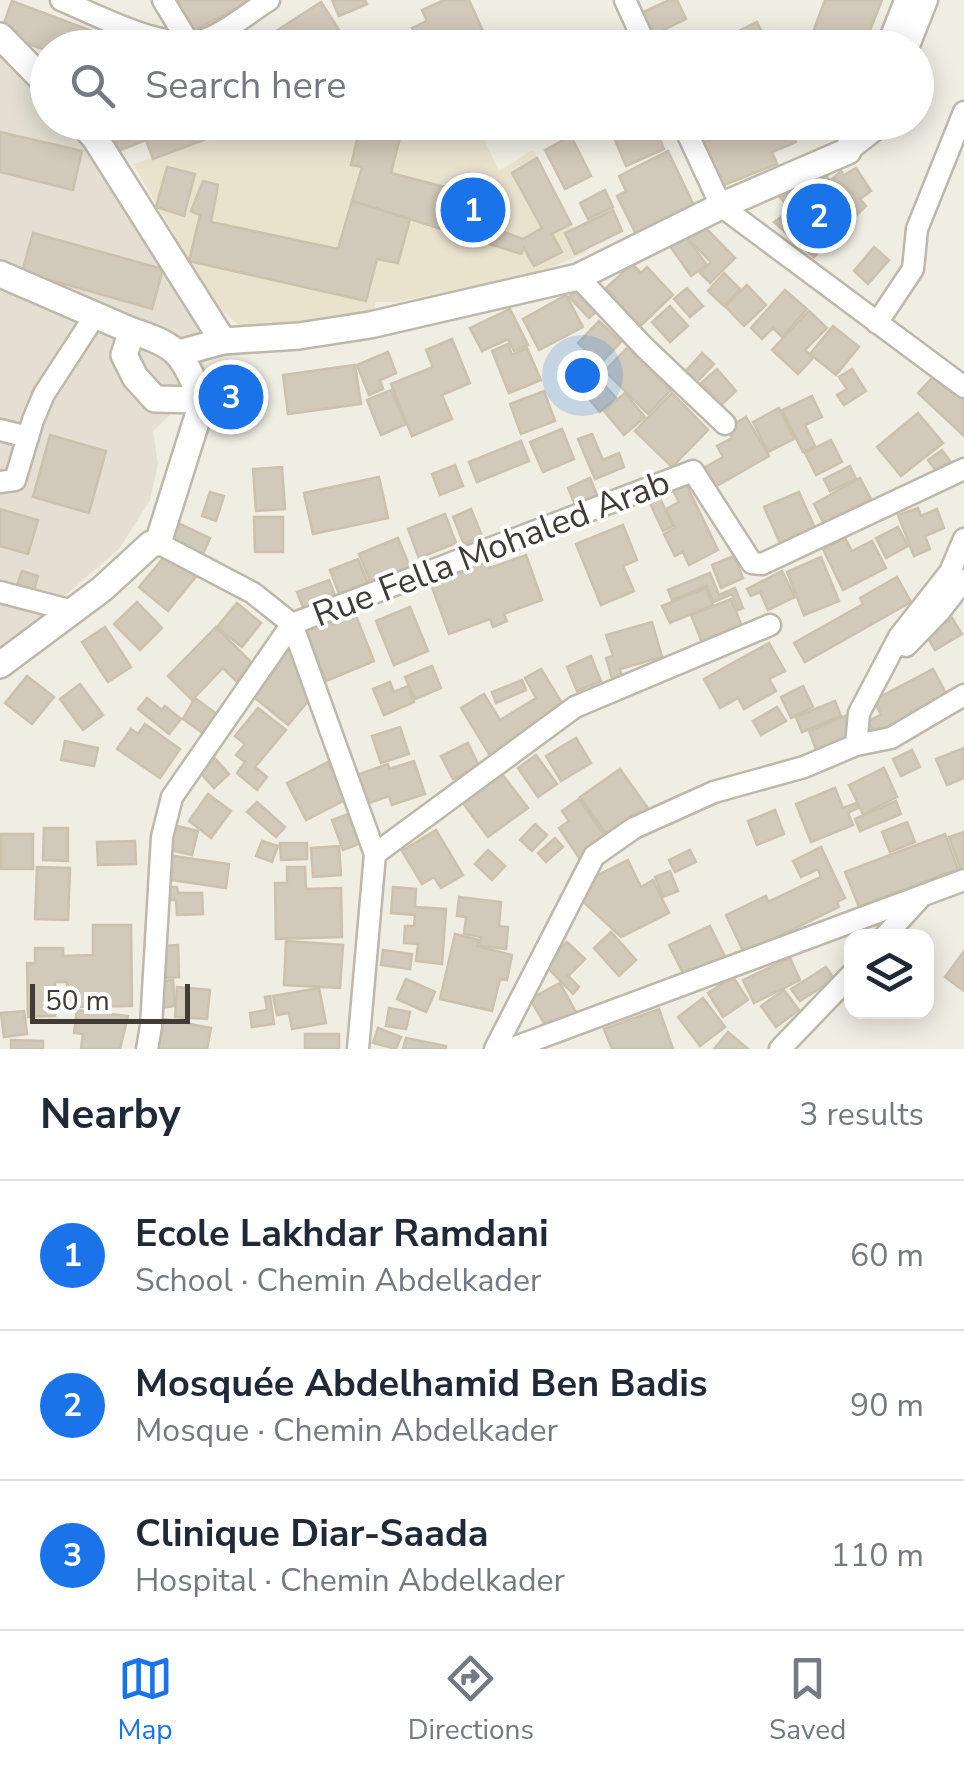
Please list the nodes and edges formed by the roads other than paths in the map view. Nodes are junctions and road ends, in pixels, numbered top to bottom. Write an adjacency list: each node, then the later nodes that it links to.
1 (61, 0): 7 (street)
2 (163, 0): 8 (street)
3 (269, 0): 9 (street)
4 (625, 0): 10 (street)
5 (908, 0): 11 (street)
6 (927, 0): 12 (street)
7 (137, 30)
8 (181, 30)
9 (222, 30)
10 (639, 30)
11 (896, 30)
12 (915, 30)
13 (0, 36): 14 (street)
14 (30, 67)
15 (964, 112): 25 (street)
16 (96, 140): 27 (street)
17 (691, 140): 21 (street)
18 (852, 140): 20 (street)
19 (862, 140): 20 (street)
20 (848, 151): 21 (street)
21 (722, 206): 23 (street); 25 (street)
22 (0, 274): 24 (street)
23 (578, 277): 27 (street); 31 (street)
24 (96, 314): 26 (street); 33 (street)
25 (877, 322): 29 (street)
26 (132, 331): 28 (street); 30 (street)
27 (223, 341): 28 (street)
28 (180, 353): 30 (street)
29 (964, 388)
30 (203, 400): 37 (street)
31 (725, 424)
32 (0, 430): 33 (street)
33 (28, 437): 35 (street)
34 (964, 470): 41 (street, Rue Fella Mohaled Arab)
35 (0, 482)
36 (964, 538): 44 (street)
37 (158, 542): 40 (street); 41 (street)
38 (964, 580): 44 (street)
39 (0, 592): 40 (street)
40 (73, 610): 43 (street)
41 (292, 624): 47 (street); 52 (street, Rue Fella Mohaled Arab)
42 (770, 625): 47 (street)
43 (0, 665)
44 (886, 666): 46 (street)
45 (964, 695): 46 (street)
46 (856, 745): 54 (street)
47 (375, 854): 53 (street)
48 (964, 880): 49 (street)
49 (924, 894): 50 (street); 55 (street)
50 (892, 929)
51 (844, 982): 56 (street)
52 (147, 1049)
53 (358, 1049)
54 (495, 1049)
55 (510, 1049)
56 (780, 1049)

